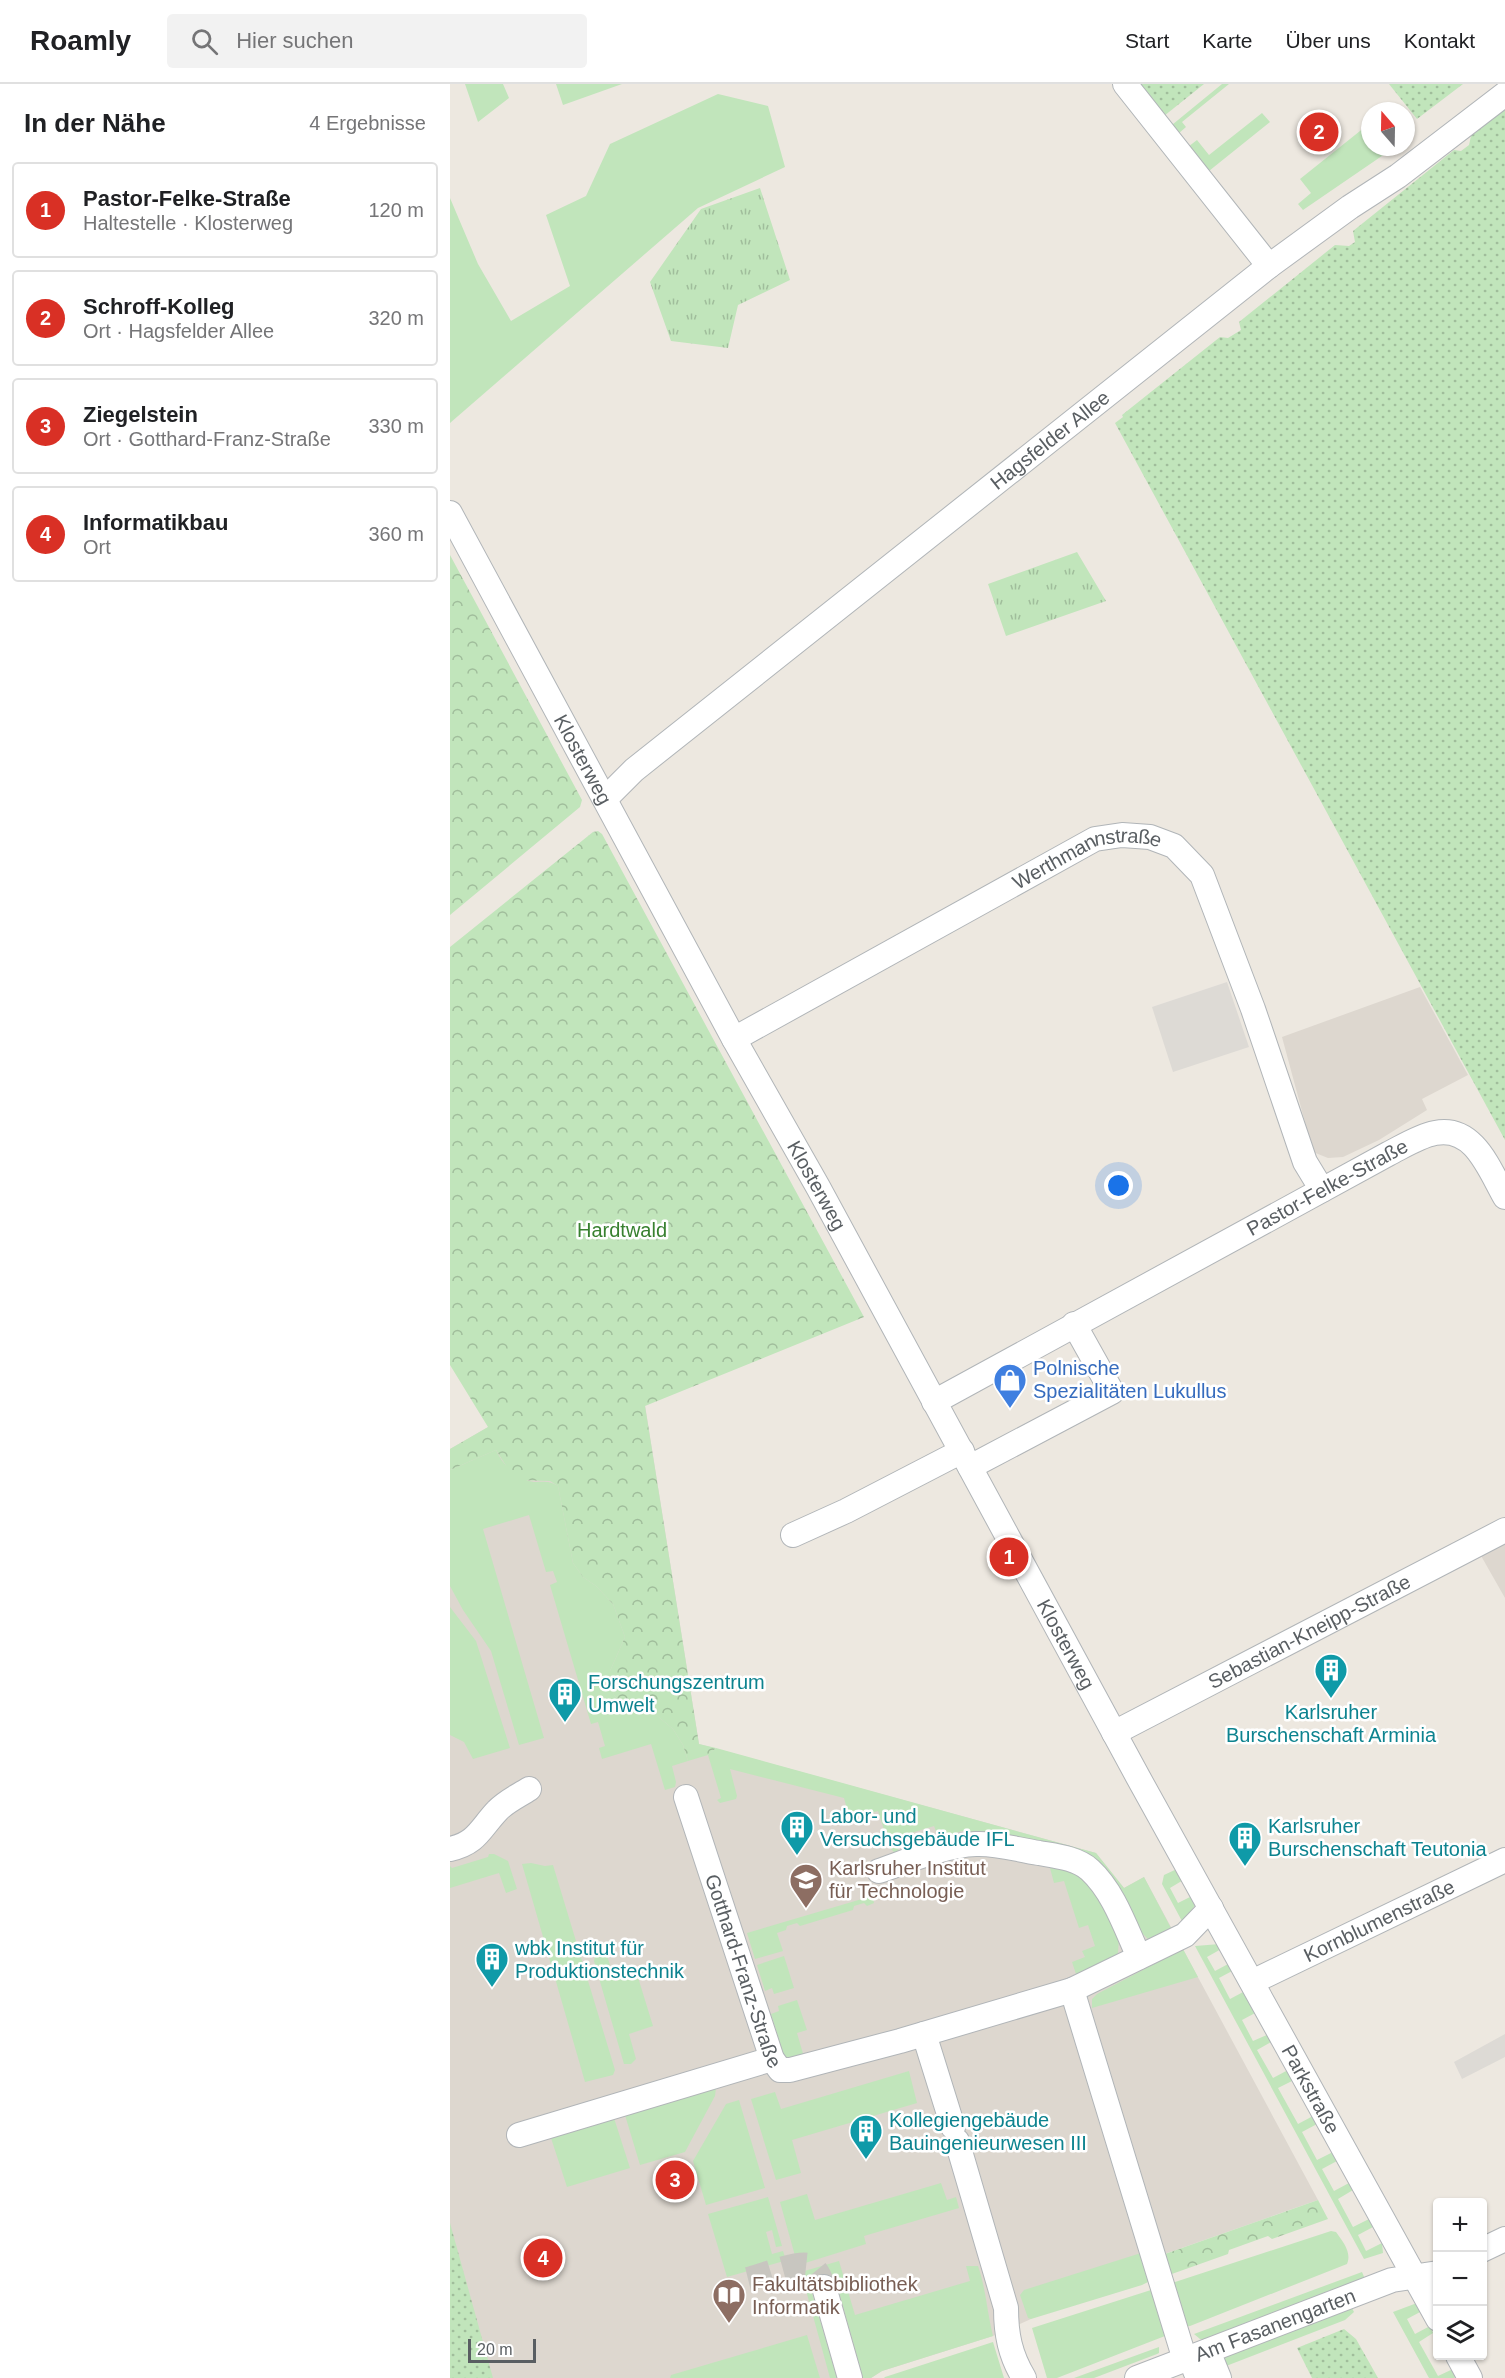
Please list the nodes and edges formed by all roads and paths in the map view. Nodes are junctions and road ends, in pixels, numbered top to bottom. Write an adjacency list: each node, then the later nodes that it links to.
1 (1125, 84): 3 (street)
2 (1505, 94): 3 (street, Hagsfelder Allee)
3 (1269, 266): 5 (street, Hagsfelder Allee)
4 (450, 513): 5 (street, Klosterweg)
5 (605, 800): 6 (street, Klosterweg)
6 (734, 1039): 7 (street, Werthmannstraße); 10 (street, Klosterweg)
7 (1322, 1190): 8 (street, Pastor-Felke-Straße); 9 (street, Pastor-Felke-Straße)
8 (1505, 1197)
9 (1074, 1324): 10 (street, Pastor-Felke-Straße); 11 (street)
10 (934, 1402): 11 (street, Klosterweg)
11 (966, 1459): 13 (street); 14 (street, Klosterweg)
12 (1505, 1530): 14 (street, Sebastian-Kneipp-Straße)
13 (793, 1535)
14 (1114, 1733): 18 (street, Klosterweg)
15 (529, 1789): 17 (street)
16 (686, 1797): 28 (street, Gotthard-Franz-Straße)
17 (450, 1849)
18 (1184, 1860): 21 (street, Parkstraße)
19 (1505, 1860): 25 (street, Kornblumenstraße)
20 (879, 1871): 24 (street)
21 (1211, 1908): 22 (street, Parkstraße); 23 (street, Gotthard-Franz-Straße)
22 (1225, 1934): 23 (street, Gotthard-Franz-Straße); 25 (street, Parkstraße)
23 (1185, 1935): 24 (street, Gotthard-Franz-Straße)
24 (1139, 1957): 26 (street, Gotthard-Franz-Straße)
25 (1252, 1982): 32 (street, Parkstraße)
26 (1072, 1990): 27 (street, Gotthard-Franz-Straße); 37 (street)
27 (924, 2034): 28 (street, Gotthard-Franz-Straße); 35 (street)
28 (772, 2059): 29 (street)
29 (519, 2135)
30 (1505, 2239): 31 (street)
31 (1487, 2248)
32 (1426, 2274): 34 (street, Parkstraße); 37 (street, Am Fasanengarten)
33 (824, 2288): 38 (street)
34 (1434, 2306)
35 (1006, 2308): 39 (street); 40 (street)
36 (1461, 2360): 43 (street)
37 (1195, 2362): 41 (street, Am Fasanengarten); 42 (street)
38 (850, 2378)
39 (1024, 2378)
40 (1031, 2378)
41 (1137, 2378)
42 (1219, 2378)
43 (1470, 2378)

